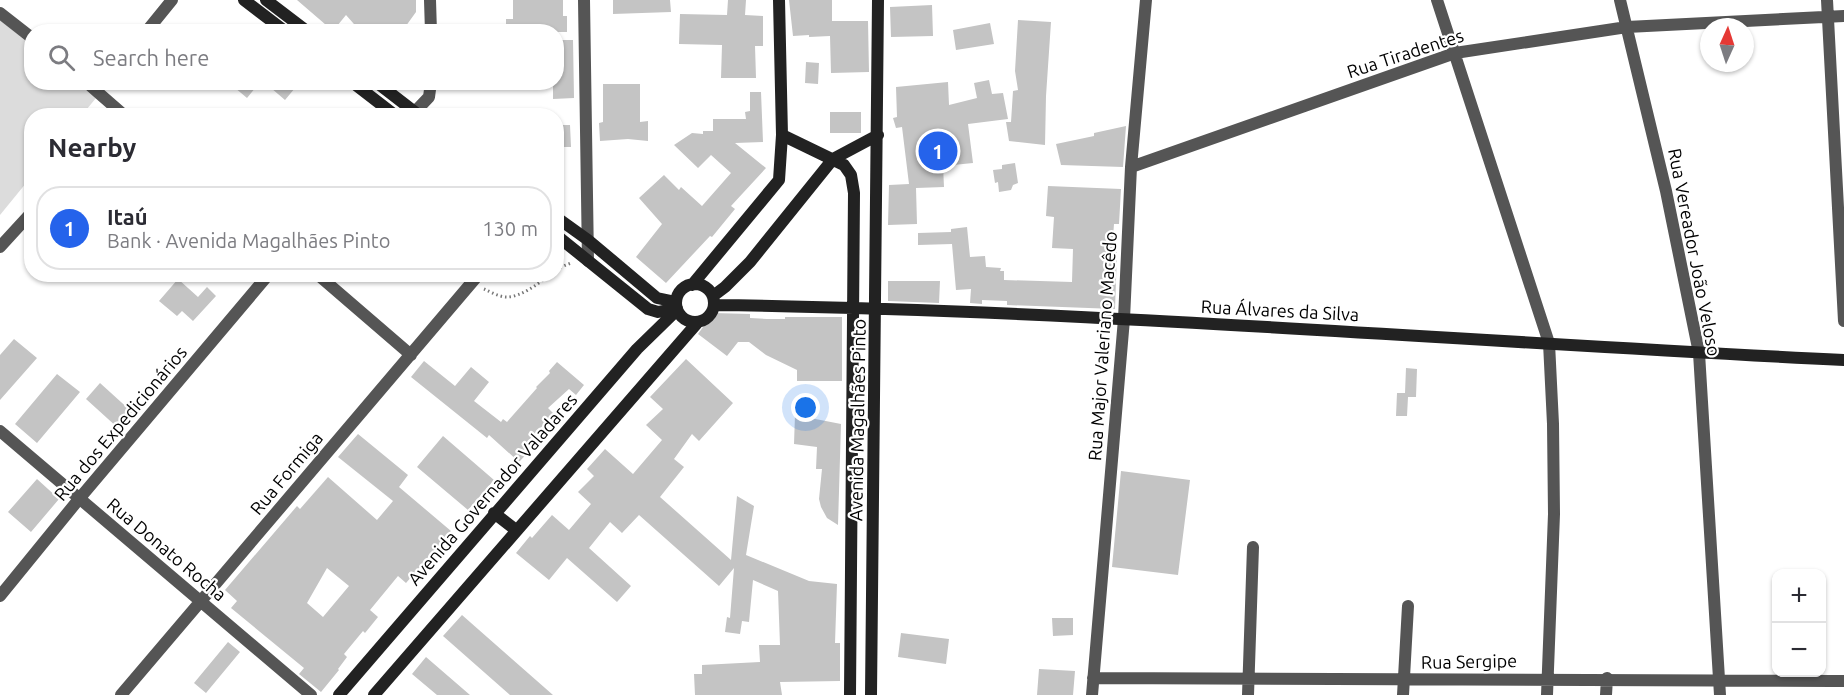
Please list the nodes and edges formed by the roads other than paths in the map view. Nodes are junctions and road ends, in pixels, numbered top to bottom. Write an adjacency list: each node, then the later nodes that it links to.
1 (172, 0): 16 (street)
2 (244, 0): 15 (street)
3 (430, 0): 19 (street)
4 (584, 0): 37 (street)
5 (778, 0): 31 (street)
6 (878, 0): 32 (street, Avenida Magalhães Pinto)
7 (1146, 0): 34 (street, Rua Major Valeriano Macêdo)
8 (1437, 0): 22 (street)
9 (1620, 0): 20 (street, Rua Vereador João Veloso)
10 (1827, 0): 14 (street)
11 (271, 2): 15 (street); 18 (street)
12 (0, 13): 21 (street)
13 (1844, 16): 14 (street, Rua Tiradentes)
14 (1827, 17): 20 (street, Rua Tiradentes); 50 (street)
15 (274, 22): 17 (street)
16 (152, 24)
17 (276, 24)
18 (298, 24)
19 (430, 24)
20 (1627, 27): 22 (street, Rua Tiradentes); 53 (street, Rua Vereador João Veloso)
21 (24, 32)
22 (1455, 53): 34 (street, Rua Tiradentes); 52 (street)
23 (98, 90): 27 (street)
24 (362, 90): 28 (street)
25 (386, 90): 29 (street)
26 (430, 90): 30 (street)
27 (115, 108)
28 (386, 108)
29 (408, 108)
30 (420, 108)
31 (782, 135): 33 (street); 44 (street)
32 (878, 141): 33 (street); 48 (street, Avenida Magalhães Pinto)
33 (833, 159): 45 (street); 47 (street, Avenida Magalhães Pinto)
34 (1131, 167): 49 (street, Rua Major Valeriano Macêdo)
35 (24, 221): 39 (street)
36 (564, 223): 37 (street)
37 (588, 240): 40 (street); 46 (street)
38 (564, 242): 40 (street)
39 (0, 247)
40 (588, 261): 46 (street)
41 (262, 282): 57 (street, Rua dos Expedicionários)
42 (326, 282): 54 (street)
43 (472, 282): 54 (street, Rua Formiga)
44 (692, 285): 45 (street); 46 (street)
45 (713, 300): 47 (street, Rua Álvares da Silva); 51 (street)
46 (677, 307): 51 (street); 58 (street, Avenida Governador Valadares)
47 (853, 307): 48 (street, Rua Álvares da Silva); 61 (street, Avenida Magalhães Pinto)
48 (876, 308): 49 (street, Rua Álvares da Silva); 62 (street, Avenida Magalhães Pinto)
49 (1124, 319): 52 (street, Rua Álvares da Silva); 66 (street, Rua Major Valeriano Macêdo)
50 (1844, 321)
51 (698, 322): 59 (street)
52 (1549, 343): 53 (street, Rua Álvares da Silva); 69 (street)
53 (1699, 353): 55 (street, Rua Álvares da Silva); 71 (street, Rua Vereador João Veloso)
54 (411, 355): 64 (street, Rua Formiga)
55 (1844, 360)
56 (0, 431): 57 (street, Rua Donato Rocha)
57 (79, 499): 63 (street, Rua dos Expedicionários); 64 (street, Rua Donato Rocha)
58 (494, 513): 59 (street); 75 (street, Avenida Governador Valadares)
59 (516, 530): 76 (street)
60 (1253, 547): 67 (street)
61 (850, 587): 62 (street); 77 (street, Avenida Magalhães Pinto)
62 (873, 587): 78 (street, Avenida Magalhães Pinto)
63 (0, 596)
64 (201, 601): 73 (street, Rua Formiga); 74 (street, Rua Donato Rocha)
65 (1408, 606): 70 (street)
66 (1094, 678): 67 (street, Rua Sergipe); 79 (street, Rua Major Valeriano Macêdo)
67 (1250, 678): 70 (street, Rua Sergipe); 80 (street)
68 (1607, 678): 69 (street, Rua Sergipe); 71 (street, Rua Sergipe); 83 (street)
69 (1548, 679): 70 (street, Rua Sergipe); 82 (street)
70 (1405, 680): 81 (street)
71 (1719, 680): 72 (street, Rua Sergipe); 84 (street, Rua Vereador João Veloso)
72 (1844, 681)
73 (121, 695)
74 (311, 695)
75 (339, 695)
76 (374, 695)
77 (850, 695)
78 (871, 695)
79 (1092, 695)
80 (1248, 695)
81 (1403, 695)
82 (1547, 695)
83 (1606, 695)
84 (1720, 695)

